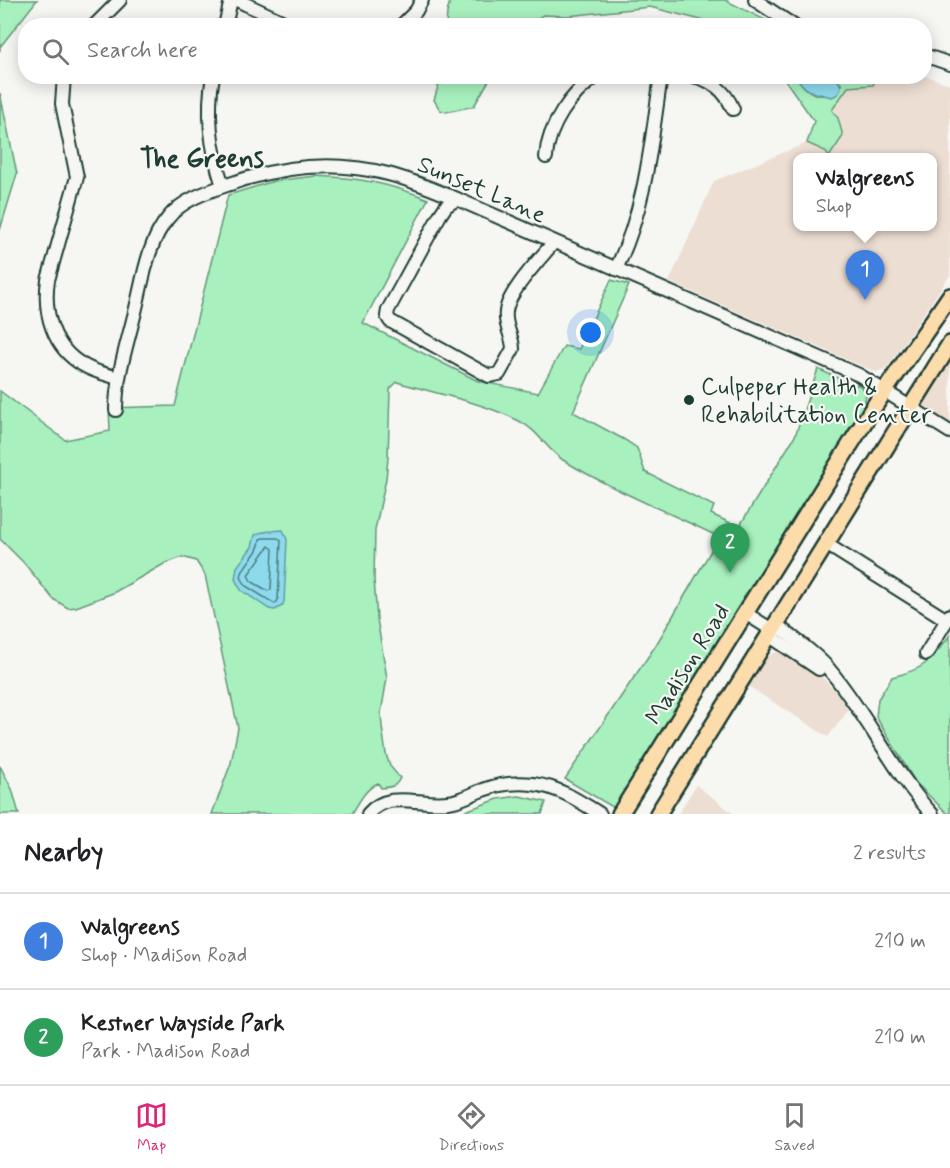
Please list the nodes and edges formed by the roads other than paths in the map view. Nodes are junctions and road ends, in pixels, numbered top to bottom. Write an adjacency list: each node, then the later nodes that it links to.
1 (120, 0): 6 (street)
2 (231, 0): 7 (street)
3 (237, 0): 8 (street)
4 (422, 0): 9 (street)
5 (755, 0): 10 (street)
6 (102, 18)
7 (227, 18)
8 (275, 18)
9 (409, 18)
10 (782, 18)
11 (932, 58): 12 (street)
12 (950, 64)
13 (63, 84): 26 (street)
14 (212, 84): 20 (street)
15 (587, 84): 19 (street)
16 (660, 84): 23 (street)
17 (714, 84): 18 (street)
18 (733, 109)
19 (546, 157)
20 (223, 186): 21 (street, Sunset Lane); 26 (street, Sunset Lane)
21 (457, 199): 22 (street, Sunset Lane); 22 (street)
22 (554, 242): 23 (street, Sunset Lane)
23 (616, 269): 27 (street, Sunset Lane)
24 (950, 296): 27 (main road, Madison Road)
25 (950, 344): 28 (main road)
26 (118, 378): 29 (street, Sunset Lane)
27 (885, 391): 28 (street, Sunset Lane); 32 (main road, Madison Road)
28 (910, 408): 30 (street, Sunset Lane); 31 (main road)
29 (116, 410)
30 (950, 432)
31 (826, 544): 33 (street); 34 (main road)
32 (745, 613): 34 (street); 38 (main road, Madison Road)
33 (948, 617): 35 (street)
34 (772, 630): 39 (main road); 40 (street)
35 (926, 654)
36 (368, 814): 37 (street)
37 (600, 814)
38 (620, 814)
39 (658, 814)
40 (932, 814)

